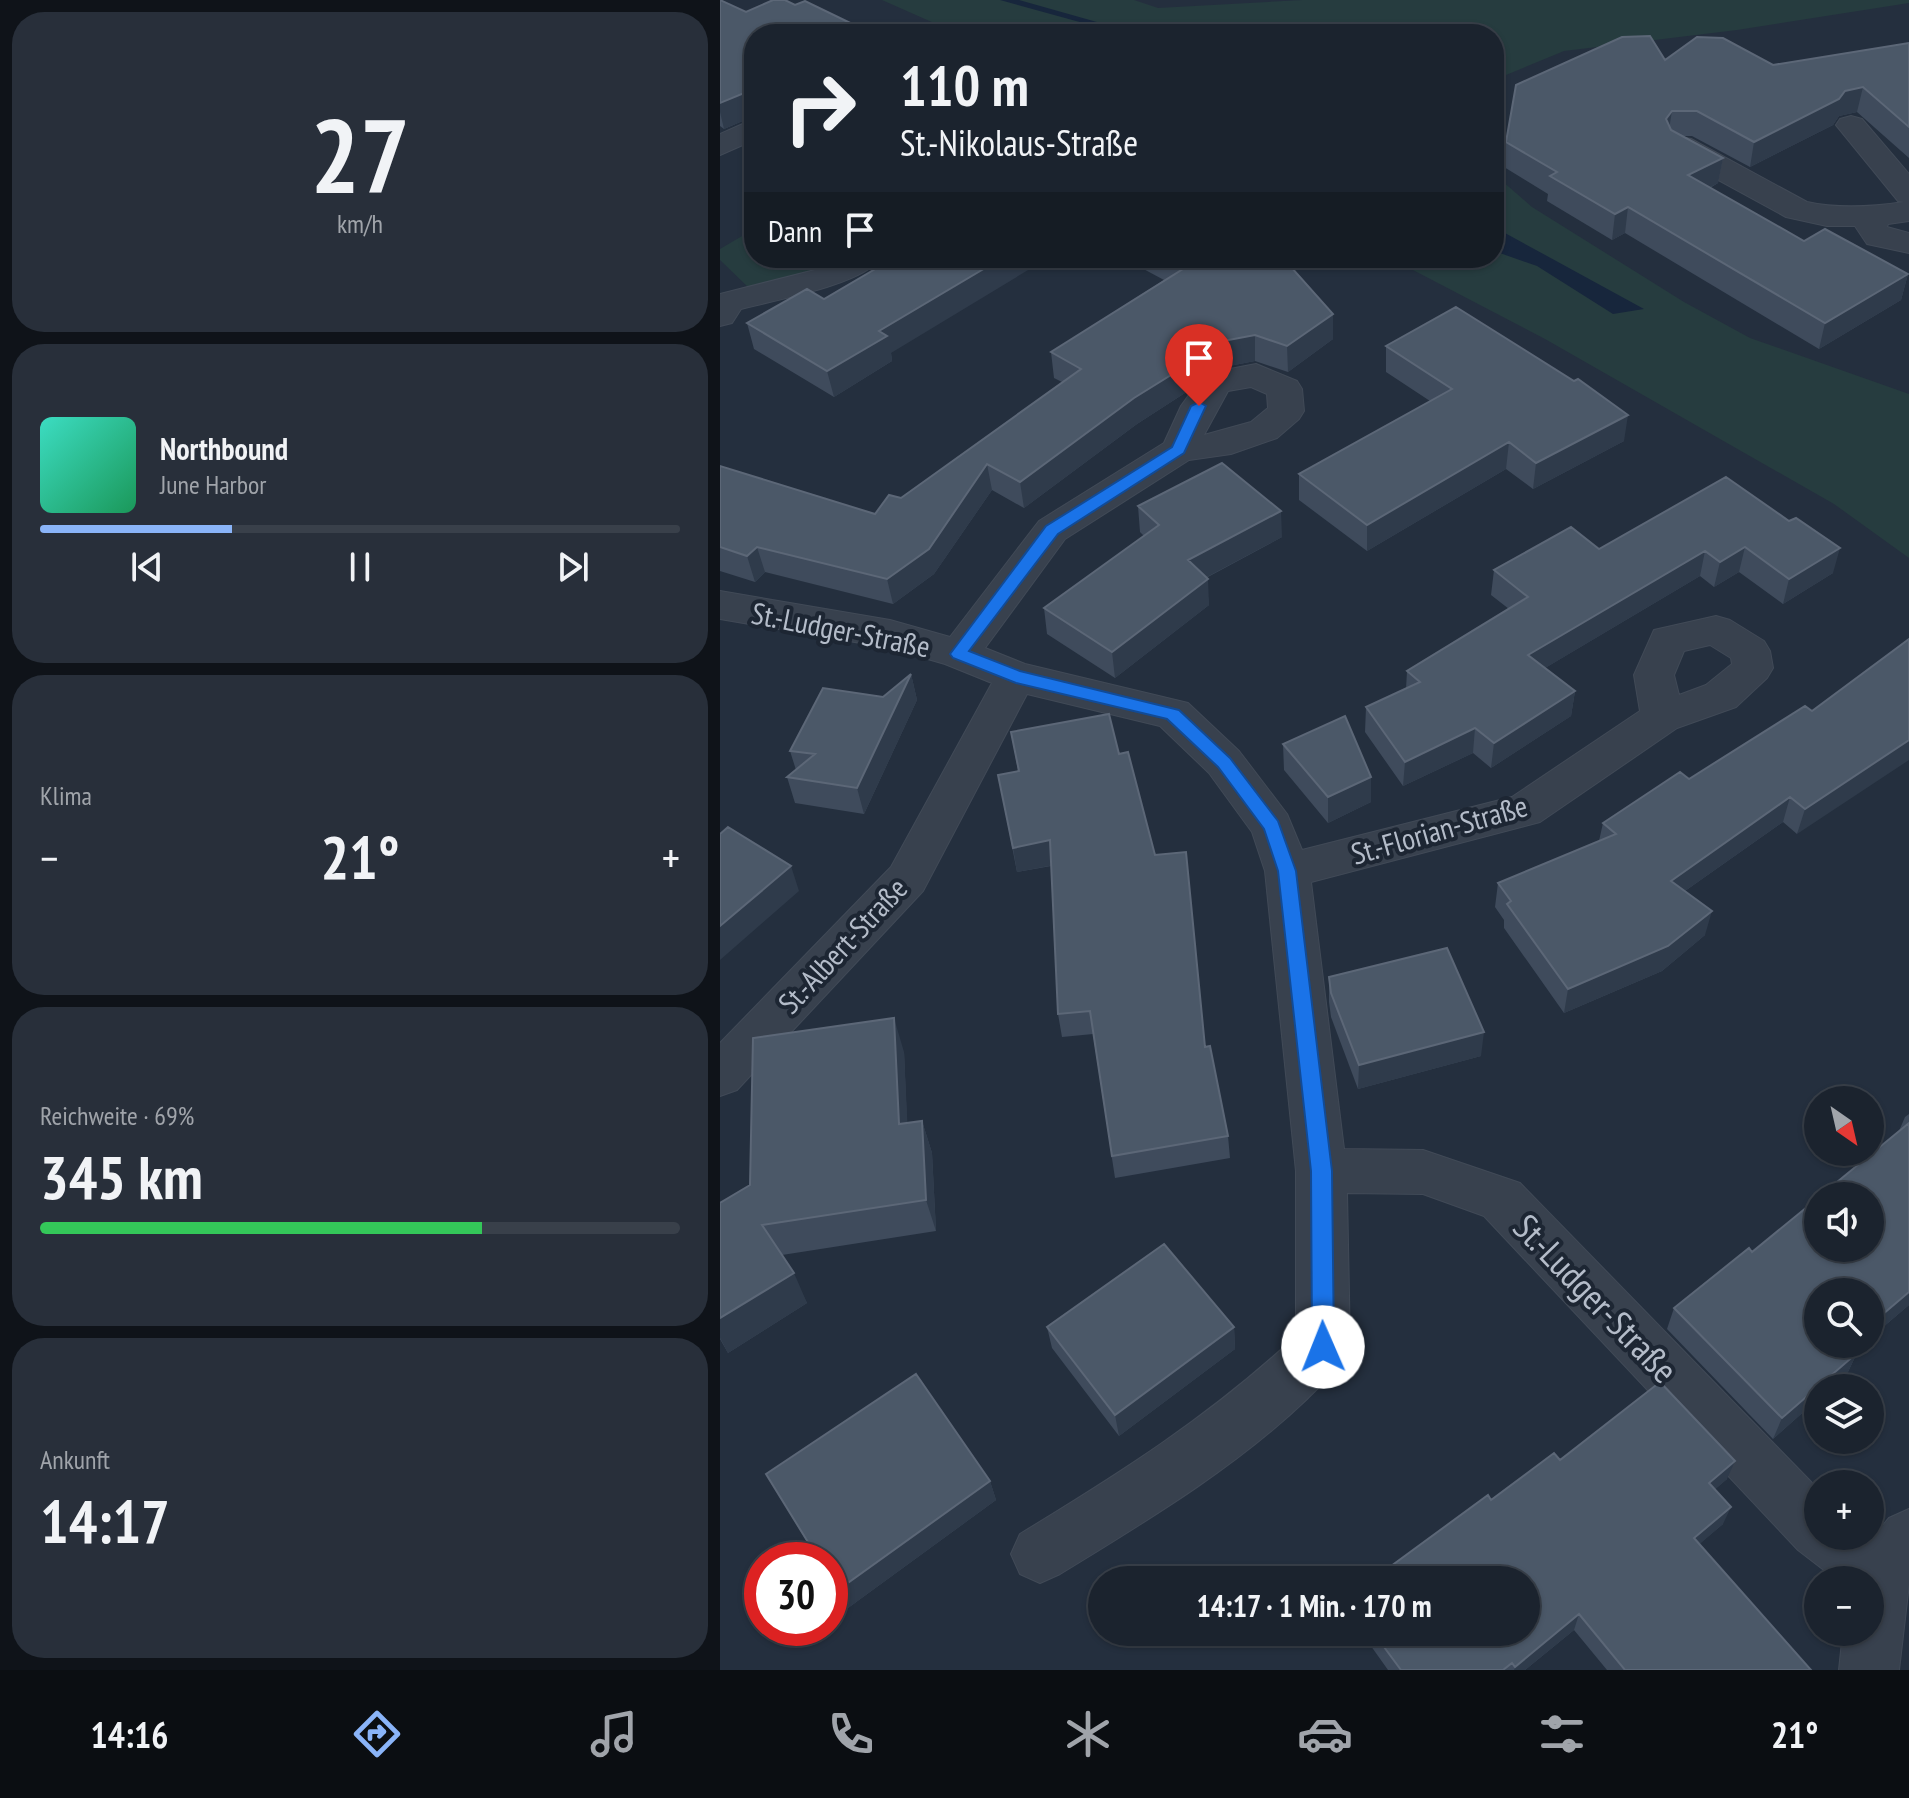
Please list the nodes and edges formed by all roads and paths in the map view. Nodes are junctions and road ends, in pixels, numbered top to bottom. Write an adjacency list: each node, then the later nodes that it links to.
1 (1851, 125): 5 (street)
2 (744, 133): 3 (street)
3 (720, 146)
4 (1680, 146): 7 (street)
5 (1909, 194)
6 (1909, 211): 7 (street)
7 (1873, 216): 8 (street)
8 (1909, 243)
9 (845, 268): 10 (street)
10 (723, 304)
11 (1179, 450): 13 (street)
12 (720, 605): 13 (street, St.-Ludger-Straße)
13 (959, 654): 14 (street, St.-Ludger-Straße)
14 (1016, 677): 16 (street, St.-Ludger-Straße); 17 (street, St.-Albert-Straße)
15 (1662, 717): 16 (street, St.-Florian-Straße)
16 (1287, 871): 18 (street, St.-Ludger-Straße)
17 (720, 1075)
18 (1321, 1171): 19 (street, St.-Ludger-Straße); 21 (street, St.-Ludger-Straße)
19 (1804, 1515)
20 (1871, 1550): 22 (street)
21 (1040, 1554)
22 (1894, 1557): 23 (street)
23 (1869, 1670)

